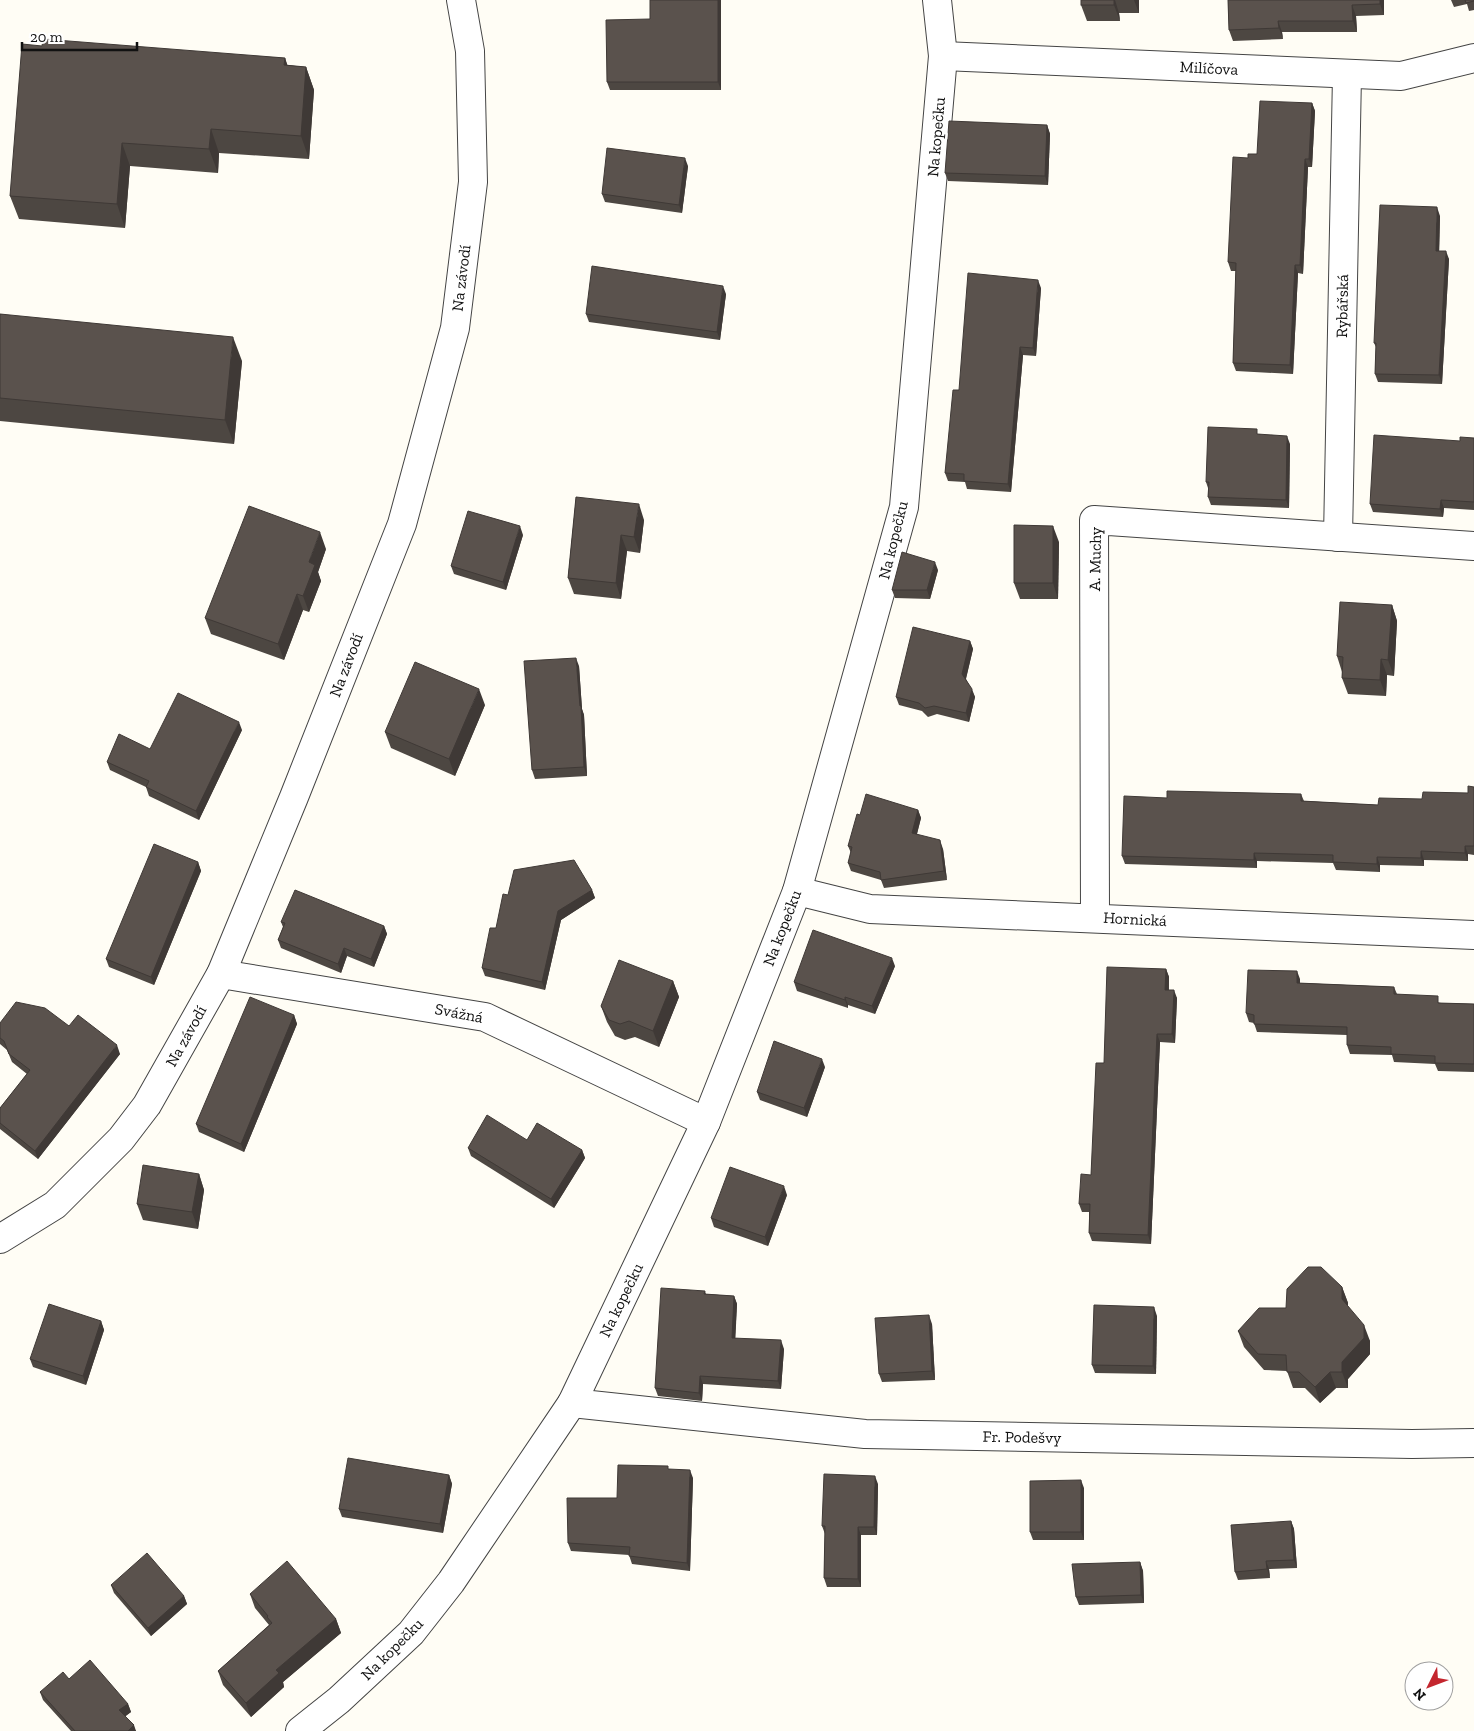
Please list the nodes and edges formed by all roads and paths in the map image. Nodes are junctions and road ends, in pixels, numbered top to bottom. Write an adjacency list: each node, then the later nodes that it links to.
1 (461, 0): 11 (street, Na závodí)
2 (937, 0): 3 (street, Na kopečku)
3 (943, 56): 5 (street, Milíčova); 8 (street, Na kopečku)
4 (1474, 58): 5 (street, Milíčova)
5 (1347, 75): 6 (street, Rybářská)
6 (1338, 537): 7 (street, A. Muchy); 9 (street, A. Muchy)
7 (1474, 546)
8 (797, 891): 9 (street, Hornická); 12 (street, Na kopečku)
9 (1095, 917): 10 (street, Hornická)
10 (1474, 935)
11 (221, 974): 12 (street, Svážná); 13 (street, Na závodí)
12 (706, 1122): 14 (street, Na kopečku)
13 (0, 1238)
14 (572, 1403): 15 (street, Fr. Podešvy); 16 (street, Na kopečku)
15 (1474, 1443)
16 (300, 1731)

